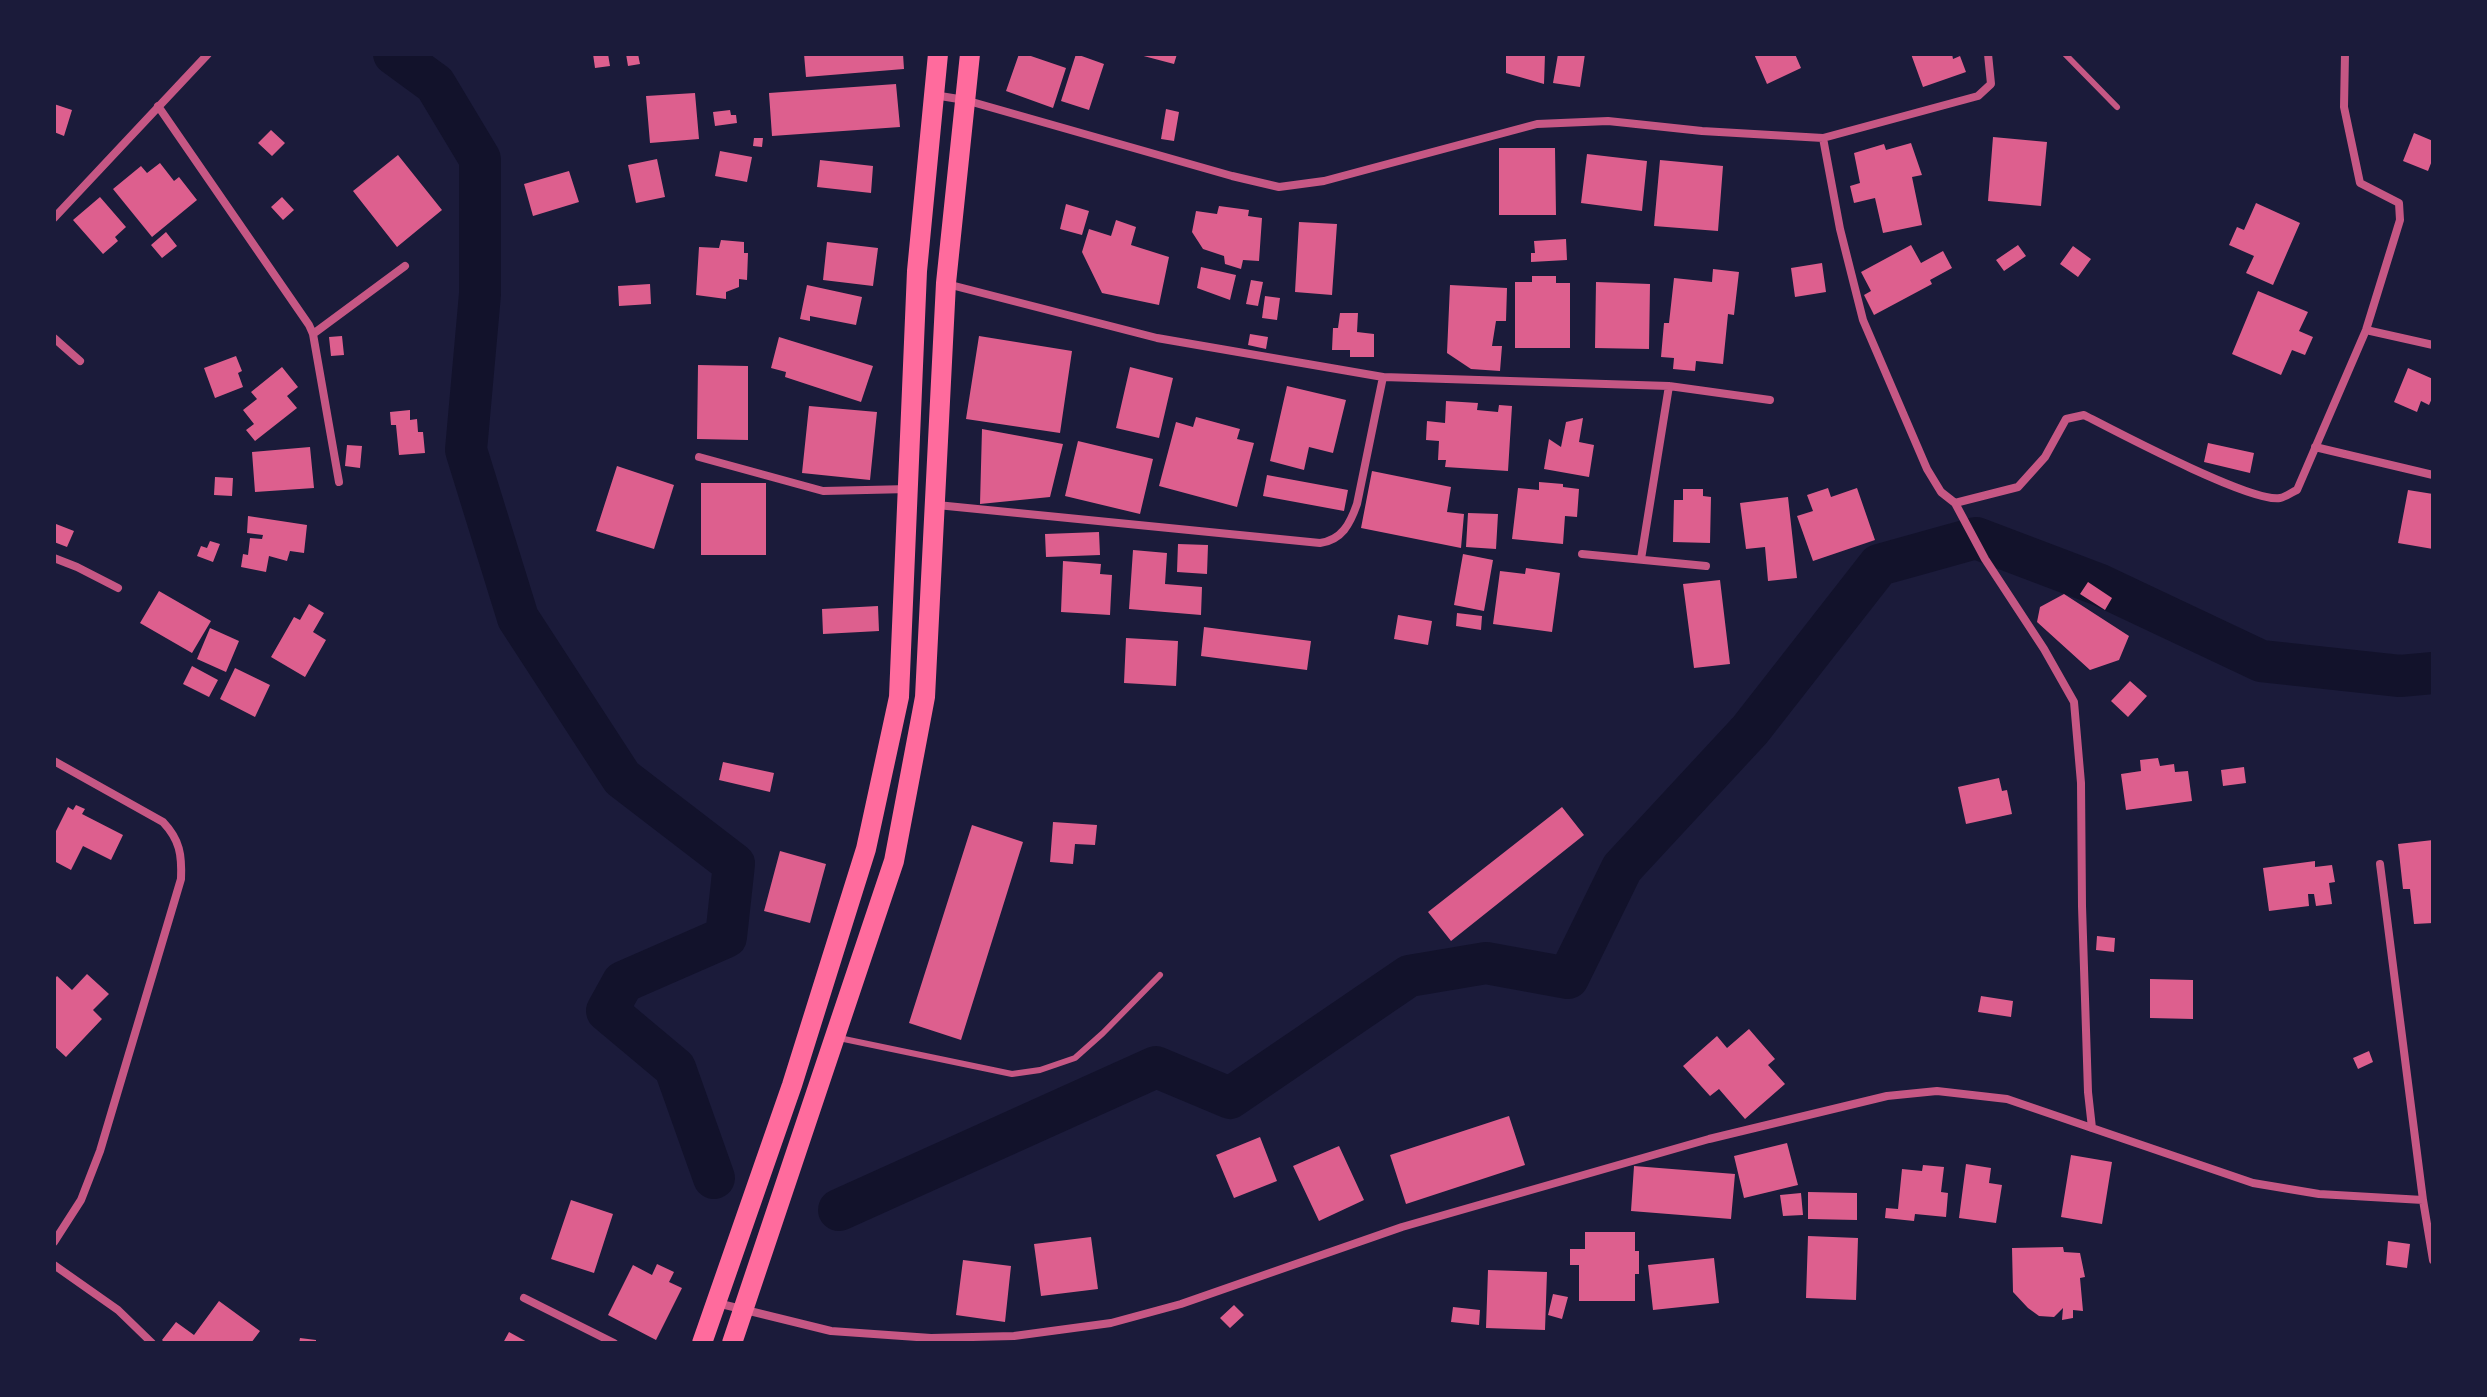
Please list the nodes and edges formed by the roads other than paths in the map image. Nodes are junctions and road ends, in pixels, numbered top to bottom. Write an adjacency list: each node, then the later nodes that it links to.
1 (208, 54): 9 (street)
2 (938, 54): 7 (main road)
3 (970, 54): 8 (main road)
4 (1988, 54): 11 (street)
5 (2065, 54): 10 (lane)
6 (2345, 54): 15 (street)
7 (934, 95): 8 (street); 27 (main road)
8 (965, 100): 11 (street); 14 (main road)
9 (158, 106): 12 (street); 16 (street)
10 (2117, 107)
11 (1823, 138): 28 (street)
12 (54, 218)
13 (405, 266): 16 (street)
14 (946, 283): 20 (street); 29 (main road)
15 (2366, 330): 18 (street); 23 (street)
16 (313, 334): 26 (street)
17 (54, 338): 19 (street)
18 (2433, 345)
19 (80, 361)
20 (1383, 377): 21 (street); 29 (street)
21 (1669, 386): 22 (street); 32 (street)
22 (1770, 400)
23 (2315, 447): 25 (street); 28 (street)
24 (699, 457): 27 (street)
25 (2433, 475)
26 (339, 482)
27 (909, 489): 45 (main road)
28 (1955, 503): 39 (street)
29 (936, 505): 38 (main road)
30 (1582, 554): 32 (street)
31 (54, 558): 34 (street)
32 (1641, 559): 33 (street)
33 (1706, 566)
34 (118, 588)
35 (54, 761): 41 (street)
36 (2380, 864): 40 (street)
37 (1160, 975): 38 (lane)
38 (836, 1037): 46 (main road)
39 (2092, 1128): 40 (street); 46 (street)
40 (2423, 1200): 42 (street)
41 (54, 1242)
42 (2433, 1260)
43 (54, 1265): 47 (street)
44 (524, 1298): 48 (street)
45 (717, 1303): 46 (street); 49 (main road)
46 (743, 1310): 50 (main road)
47 (152, 1343)
48 (614, 1343)
49 (702, 1343)
50 (732, 1343)

